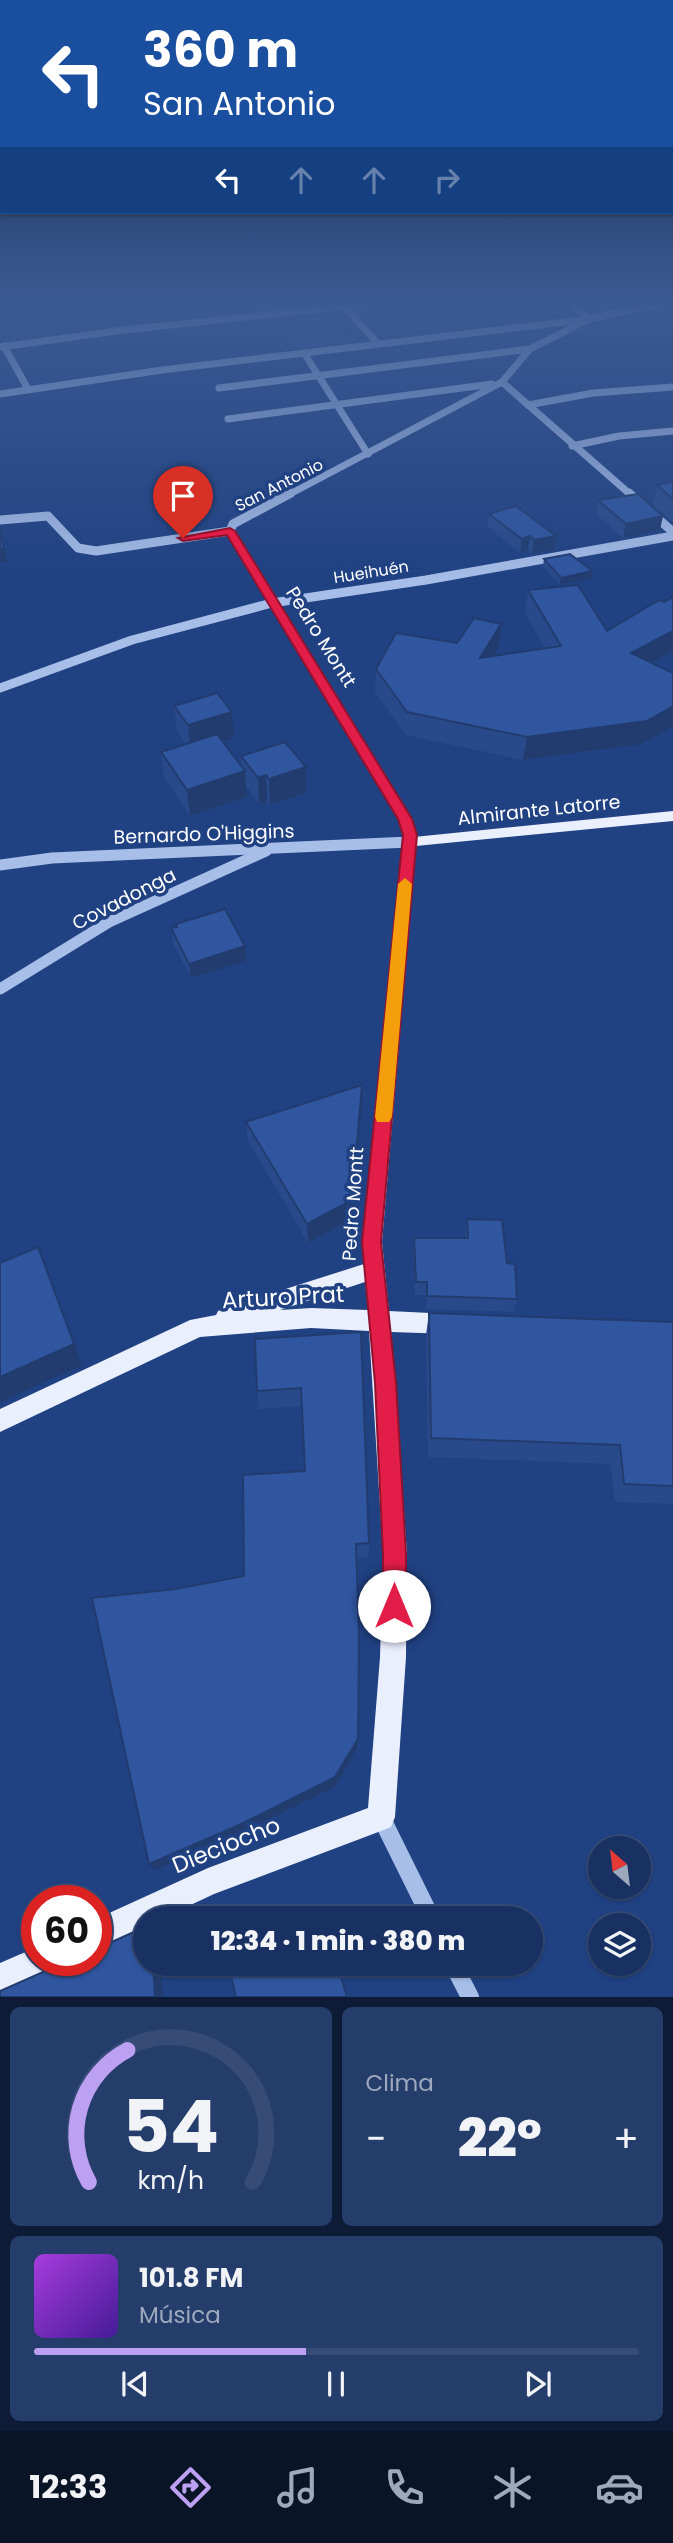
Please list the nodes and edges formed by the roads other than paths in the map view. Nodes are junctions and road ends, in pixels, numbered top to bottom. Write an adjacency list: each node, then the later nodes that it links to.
1 (331, 397): 6 (street)
2 (392, 397): 6 (street)
3 (474, 397): 11 (street, San Antonio)
4 (519, 397): 7 (street)
5 (570, 397): 7 (street)
6 (336, 405): 8 (street); 11 (street)
7 (528, 405): 10 (street)
8 (228, 419)
9 (673, 431): 10 (street)
10 (572, 446): 14 (street)
11 (368, 454): 13 (street, San Antonio)
12 (0, 520): 13 (street, San Antonio)
13 (230, 531): 15 (street, Pedro Montt)
14 (673, 534): 15 (street, Hueihuén)
15 (272, 603): 16 (street, Hueihuén); 18 (street, Pedro Montt)
16 (0, 688)
17 (673, 816): 18 (main road, Almirante Latorre)
18 (409, 842): 19 (street, Bernardo O'Higgins); 22 (main road, Pedro Montt)
19 (269, 849): 20 (street, Bernardo O'Higgins); 21 (street, Covadonga)
20 (0, 865)
21 (0, 989)
22 (373, 1270): 23 (main road, Pedro Montt); 25 (main road)
23 (380, 1321): 24 (main road, Arturo Prat); 25 (main road, Arturo Prat); 27 (main road, Pedro Montt)
24 (472, 1324)
25 (198, 1327): 26 (main road, Arturo Prat)
26 (0, 1422)
27 (381, 1817): 28 (street); 29 (main road, Dieciocho)
28 (425, 1906)
29 (112, 1927)
30 (21, 1969): 32 (main road)
31 (459, 1976): 33 (street)
32 (0, 1979)
33 (470, 1997)

